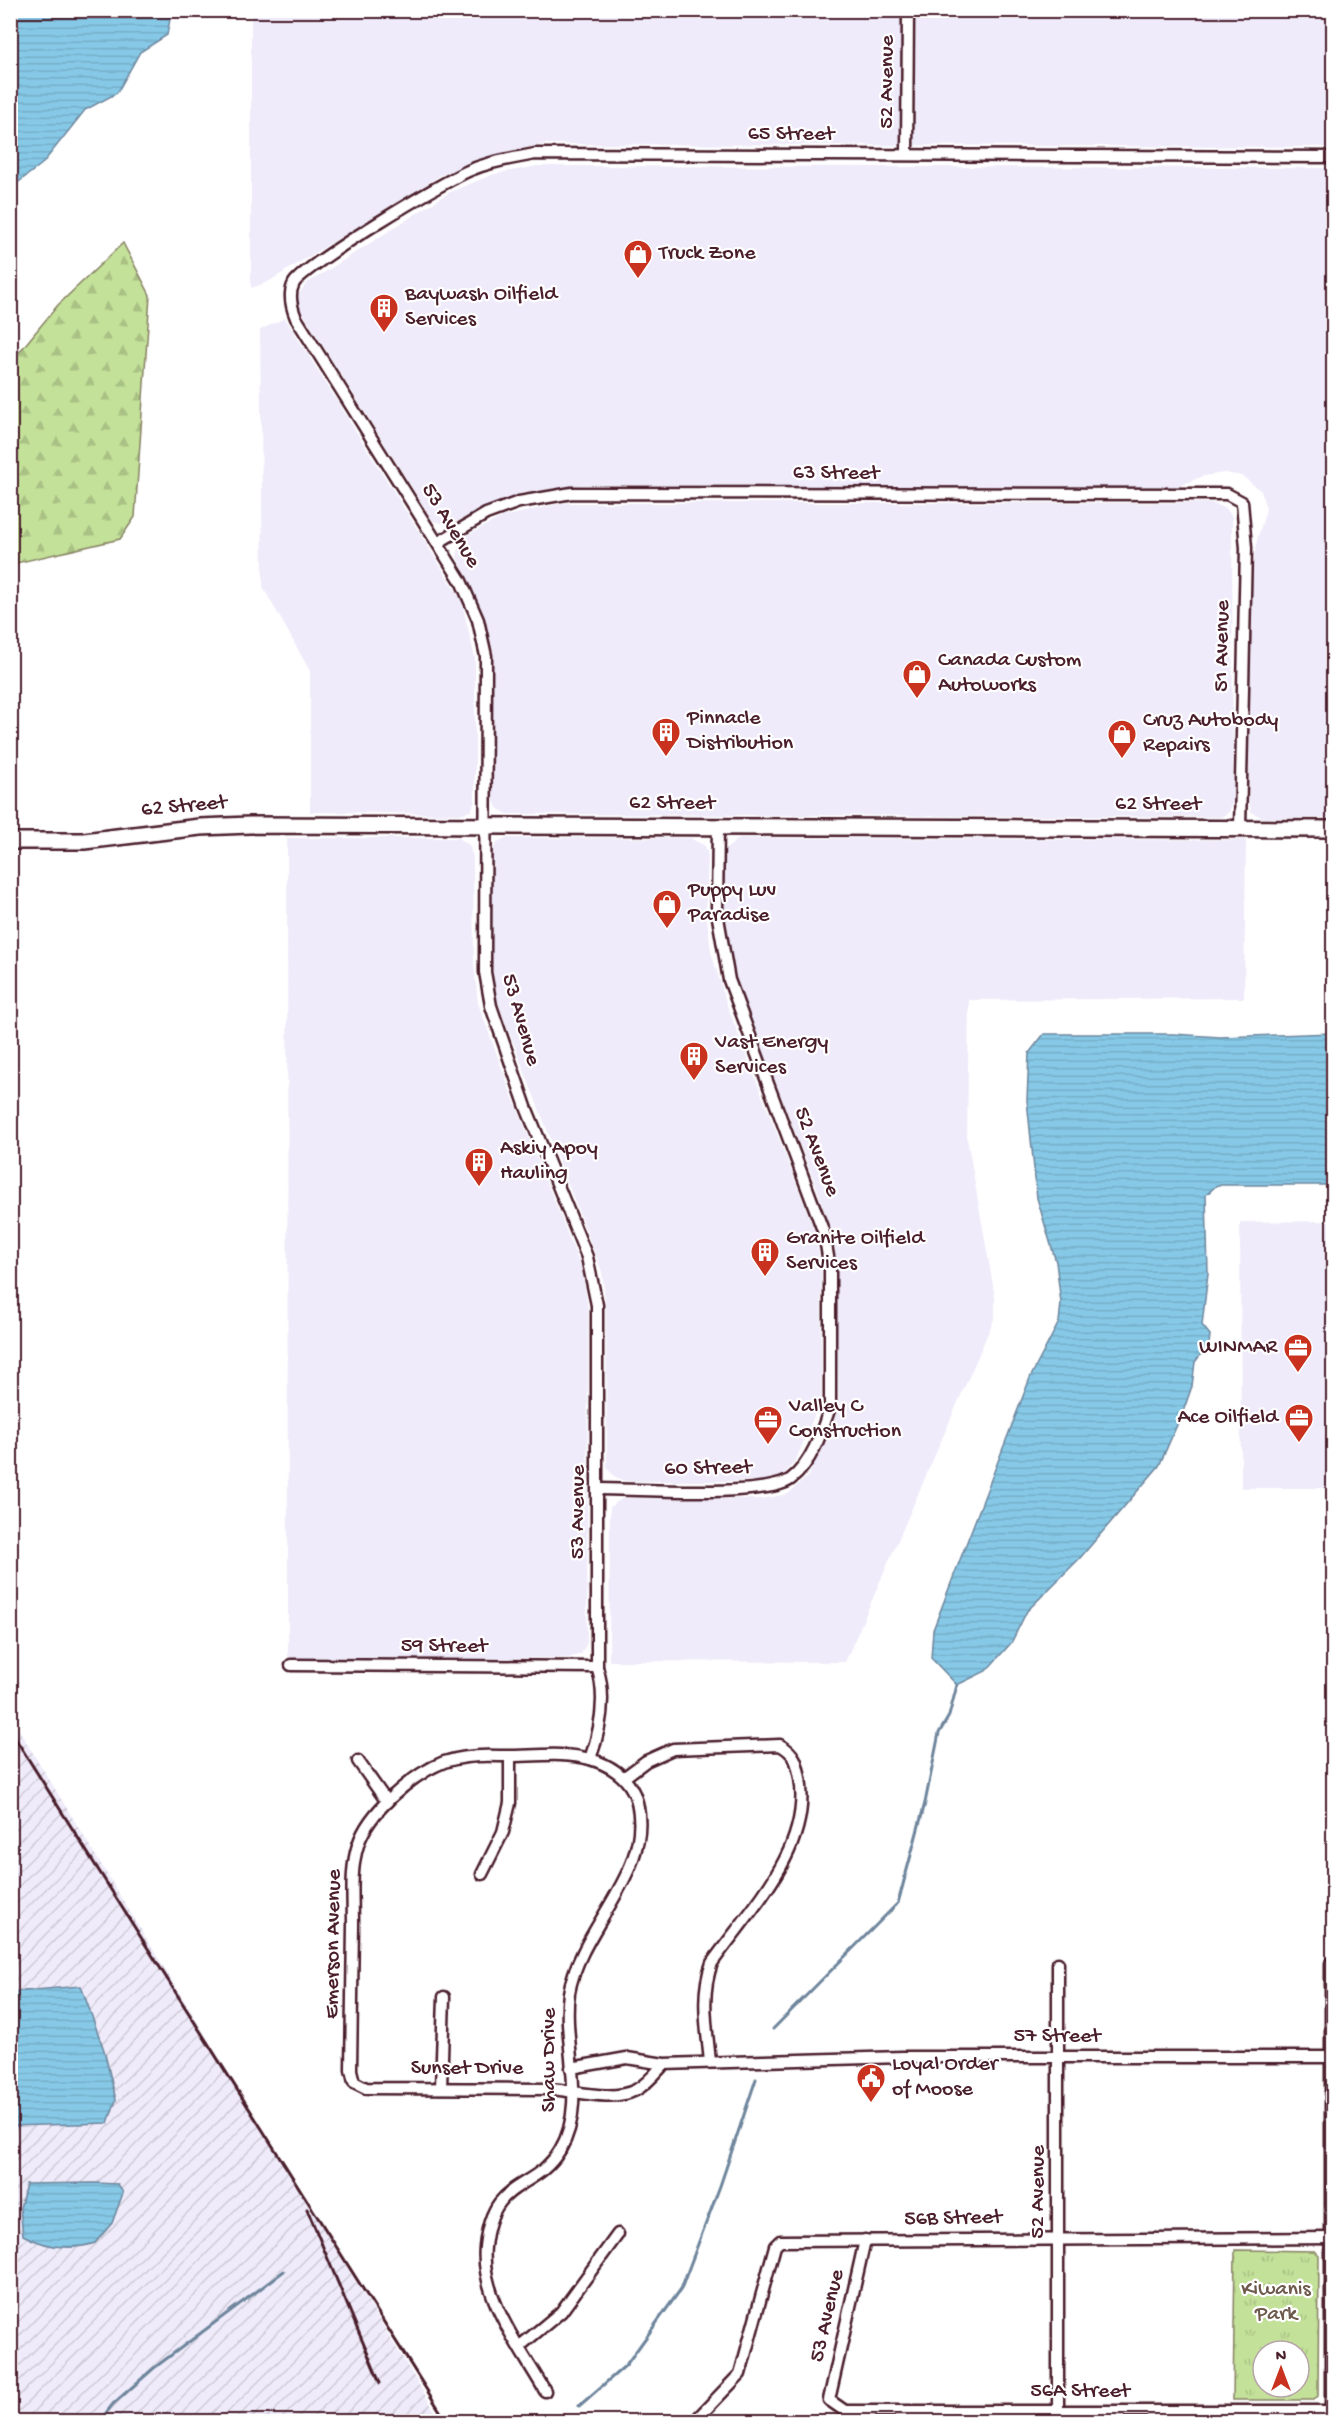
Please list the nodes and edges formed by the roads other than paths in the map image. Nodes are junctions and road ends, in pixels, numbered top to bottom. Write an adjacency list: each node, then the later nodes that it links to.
1 (908, 10): 2 (street, 52 Avenue)
2 (907, 154): 3 (street, 65 Street); 4 (street, 65 Street)
3 (1334, 157)
4 (290, 292): 6 (street, 53 Avenue)
5 (1242, 502): 6 (street, 63 Street); 9 (street, 51 Avenue)
6 (439, 542): 7 (street, 53 Avenue)
7 (484, 826): 8 (main road, 62 Street); 11 (main road, 62 Street); 13 (street, 53 Avenue)
8 (718, 826): 9 (main road, 62 Street); 12 (street, 52 Avenue)
9 (1240, 828): 10 (main road, 62 Street)
10 (1334, 829)
11 (10, 841)
12 (807, 1460): 13 (street, 60 Street)
13 (599, 1489): 15 (street, 53 Avenue)
14 (291, 1665): 15 (street, 59 Street)
15 (597, 1667): 17 (street, 53 Avenue)
16 (510, 1756): 17 (street, Emerson Avenue); 20 (street, Emerson Avenue); 21 (street)
17 (590, 1759): 19 (street)
18 (358, 1761): 20 (street)
19 (626, 1776): 27 (street); 29 (street, Shaw Drive)
20 (387, 1802): 30 (street, Emerson Avenue)
21 (482, 1874)
22 (1330, 1963): 26 (street)
23 (1058, 1964): 25 (street, 52 Avenue)
24 (444, 1997): 31 (street)
25 (1058, 2056): 26 (street, 57 Street); 27 (street, 57 Street); 34 (street, 52 Avenue)
26 (1332, 2057): 35 (street)
27 (710, 2062): 28 (street)
28 (664, 2064): 29 (street); 32 (street, Sunset Drive)
29 (571, 2068): 32 (street, Shaw Drive)
30 (366, 2088): 31 (street, Sunset Drive)
31 (441, 2088): 32 (street, Sunset Drive)
32 (573, 2091): 37 (street, Shaw Drive)
33 (618, 2234): 37 (street)
34 (1058, 2238): 35 (street, 56B Street); 36 (street, 56B Street); 41 (street, 52 Avenue)
35 (1332, 2238): 40 (street)
36 (865, 2240): 39 (street, 53 Avenue); 42 (street, 56B Street)
37 (520, 2346): 38 (street, Shaw Drive)
38 (544, 2391)
39 (829, 2400): 41 (street, 56A Street)
40 (1332, 2415): 41 (street, 56A Street)
41 (1058, 2416)
42 (694, 2421)

